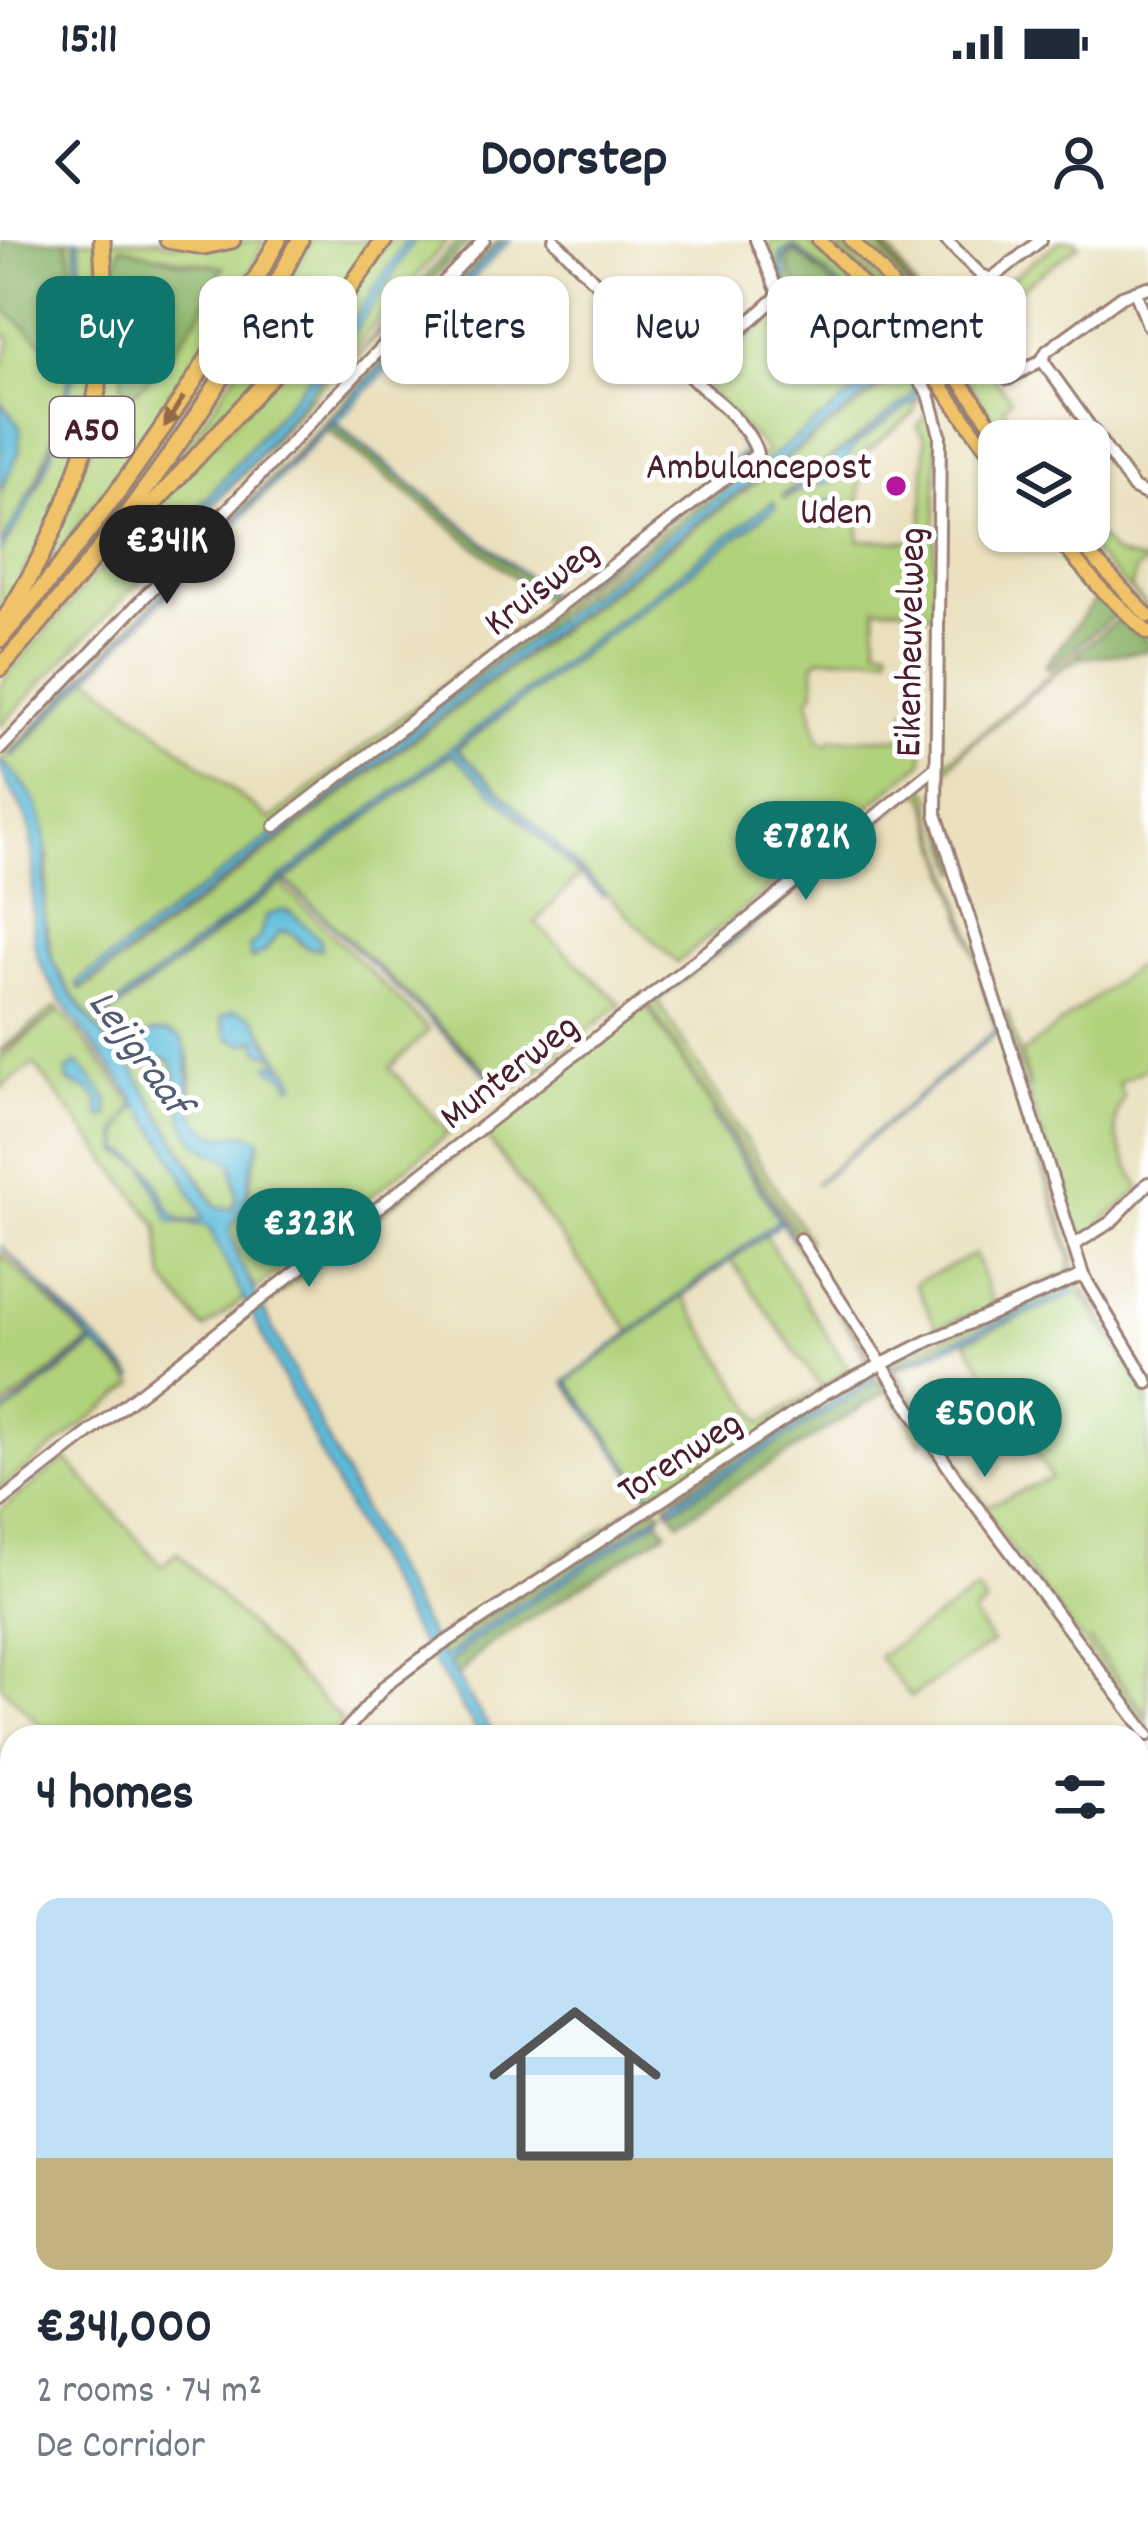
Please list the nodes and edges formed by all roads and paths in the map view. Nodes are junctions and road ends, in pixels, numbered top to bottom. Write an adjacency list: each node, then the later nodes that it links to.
1 (102, 240): 33 (highway, A50)
2 (168, 240): 3 (highway)
3 (232, 240)
4 (278, 240): 35 (highway, A50, one-way to 35)
5 (300, 240): 31 (highway, A50)
6 (384, 240): 31 (highway, A50)
7 (484, 240): 37 (street)
8 (554, 240): 17 (street, Kruisweg)
9 (756, 240): 15 (street)
10 (766, 240): 15 (street)
11 (819, 240): 27 (main road)
12 (851, 240): 26 (main road)
13 (946, 240): 14 (street)
14 (1032, 242)
15 (760, 254): 16 (street)
16 (770, 276)
17 (593, 280)
18 (1142, 289): 20 (street); 22 (street)
19 (767, 305): 21 (street)
20 (1148, 325)
21 (743, 328)
22 (1042, 360): 23 (street); 28 (street)
23 (1026, 369)
24 (700, 384): 39 (street, Kruisweg)
25 (921, 384): 38 (street, Eikenheuvelweg)
26 (988, 420)
27 (978, 436)
28 (1148, 495)
29 (1069, 552): 34 (main road)
30 (1088, 552): 32 (main road)
31 (92, 560): 36 (highway, A50)
32 (1148, 616)
33 (0, 627)
34 (1148, 633)
35 (0, 639)
36 (0, 668)
37 (0, 749)
38 (934, 768): 42 (street, Eikenheuvelweg); 46 (street, Munterweg)
39 (274, 826)
40 (1148, 1183): 42 (street)
41 (800, 1239): 44 (street)
42 (1074, 1245): 43 (street, Eikenheuvelweg)
43 (1083, 1275): 44 (street, Torenweg); 45 (street, Eikenheuvelweg)
44 (881, 1363): 47 (street, Torenweg); 48 (street)
45 (1148, 1383)
46 (0, 1502)
47 (351, 1725)
48 (1141, 1725)

